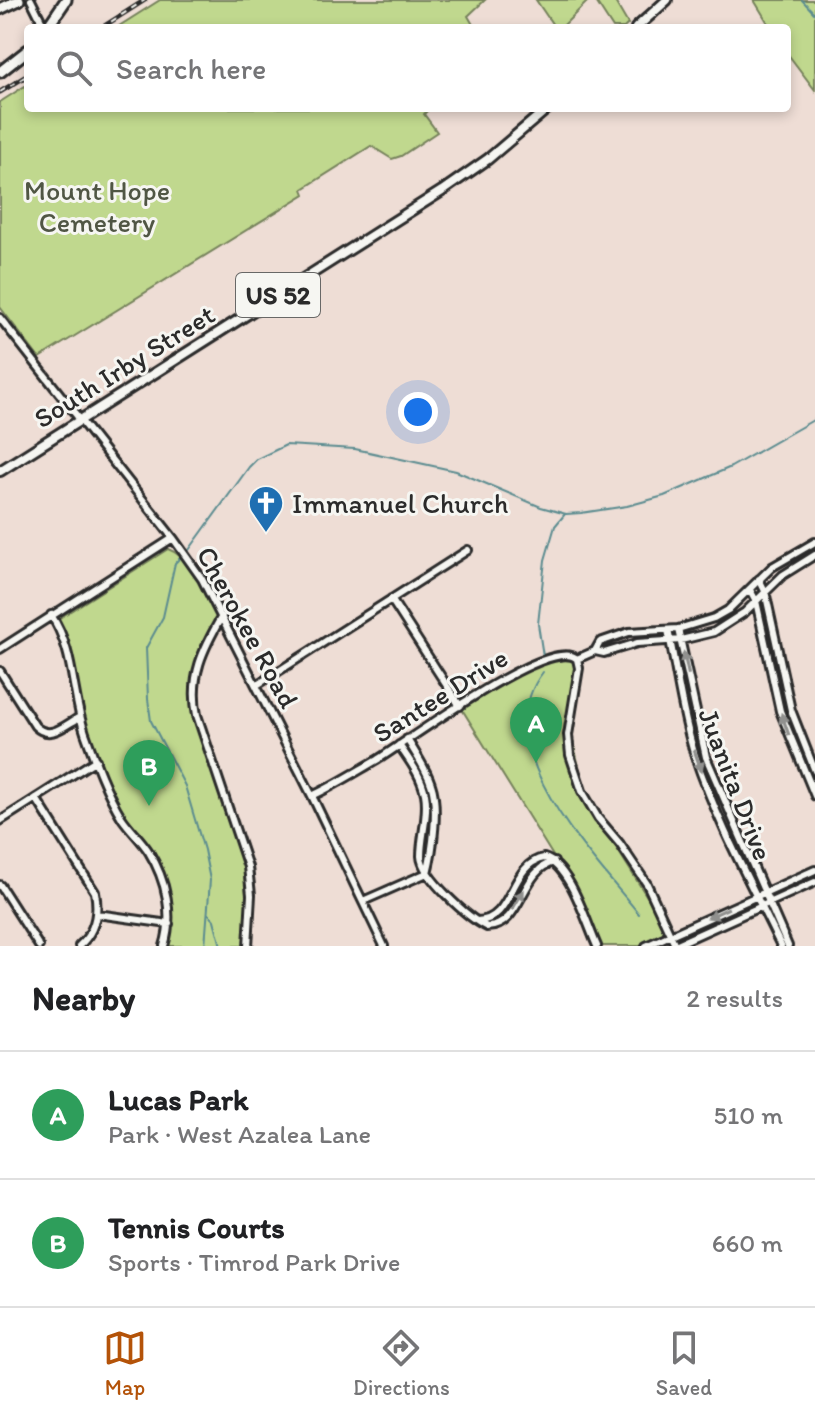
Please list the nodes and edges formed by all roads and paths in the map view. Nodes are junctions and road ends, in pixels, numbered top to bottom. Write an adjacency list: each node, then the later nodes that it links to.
1 (19, 0): 5 (highway)
2 (31, 0): 6 (street)
3 (66, 0): 7 (highway)
4 (667, 0): 8 (main road)
5 (0, 9)
6 (44, 24)
7 (49, 24)
8 (640, 24)
9 (24, 53): 10 (highway)
10 (0, 72)
11 (543, 112): 13 (main road, South Irby Street / US 52)
12 (0, 318): 13 (street, Cherokee Road)
13 (80, 422): 14 (main road, South Irby Street / US 52); 15 (street, Cherokee Road)
14 (0, 471)
15 (173, 538): 24 (street); 25 (street, Cherokee Road)
16 (815, 542): 19 (street, Santee Drive)
17 (468, 550): 22 (street)
18 (815, 555): 21 (street, Santee Drive)
19 (759, 579): 20 (street, Santee Drive); 21 (street)
20 (750, 590): 23 (street); 26 (street, Santee Drive)
21 (765, 591): 23 (street, Santee Drive); 40 (street)
22 (391, 599): 34 (street); 35 (street)
23 (756, 601): 28 (street, Santee Drive); 42 (street, one-way to 23)
24 (51, 615): 30 (street); 36 (street)
25 (222, 616): 34 (street, Cherokee Road); 62 (street)
26 (678, 629): 27 (street, Santee Drive); 28 (street, Juanita Drive)
27 (668, 630): 29 (street, Juanita Drive); 31 (street, Santee Drive)
28 (681, 640): 29 (street, Santee Drive); 50 (street, Juanita Drive, one-way to 28)
29 (670, 641): 31 (street, Santee Drive); 51 (street, Juanita Drive, one-way to 51)
30 (0, 649)
31 (595, 651): 32 (street, Santee Drive)
32 (577, 659): 35 (street, Santee Drive); 57 (street)
33 (0, 671): 36 (street)
34 (257, 685): 41 (street, Cherokee Road)
35 (460, 706): 37 (street, Santee Drive)
36 (80, 717): 39 (street)
37 (407, 739): 38 (street, Santee Drive); 47 (street)
38 (399, 745): 41 (street, Santee Drive); 47 (street)
39 (96, 760): 43 (street); 56 (street)
40 (815, 771)
41 (312, 796): 52 (street, Cherokee Road)
42 (815, 796)
43 (36, 798): 44 (street); 54 (street)
44 (0, 821)
45 (554, 862): 55 (street); 55 (street, one-way to 45); 64 (street)
46 (815, 870): 50 (street)
47 (427, 873): 52 (street); 55 (street)
48 (815, 882): 53 (street)
49 (0, 885): 59 (street)
50 (765, 892): 51 (street); 53 (street, Juanita Drive)
51 (756, 896): 53 (street, Juanita Drive); 57 (street, one-way to 57)
52 (363, 901): 63 (street, Cherokee Road)
53 (765, 905): 58 (street); 66 (street, Juanita Drive); 67 (street, Juanita Drive)
54 (97, 914): 56 (street); 60 (street)
55 (477, 921)
56 (169, 924): 61 (street)
57 (671, 935): 58 (street); 65 (street)
58 (674, 945)
59 (39, 946)
60 (79, 946)
61 (164, 946)
62 (248, 946)
63 (384, 946)
64 (597, 946)
65 (646, 946)
66 (781, 946)
67 (788, 946)

